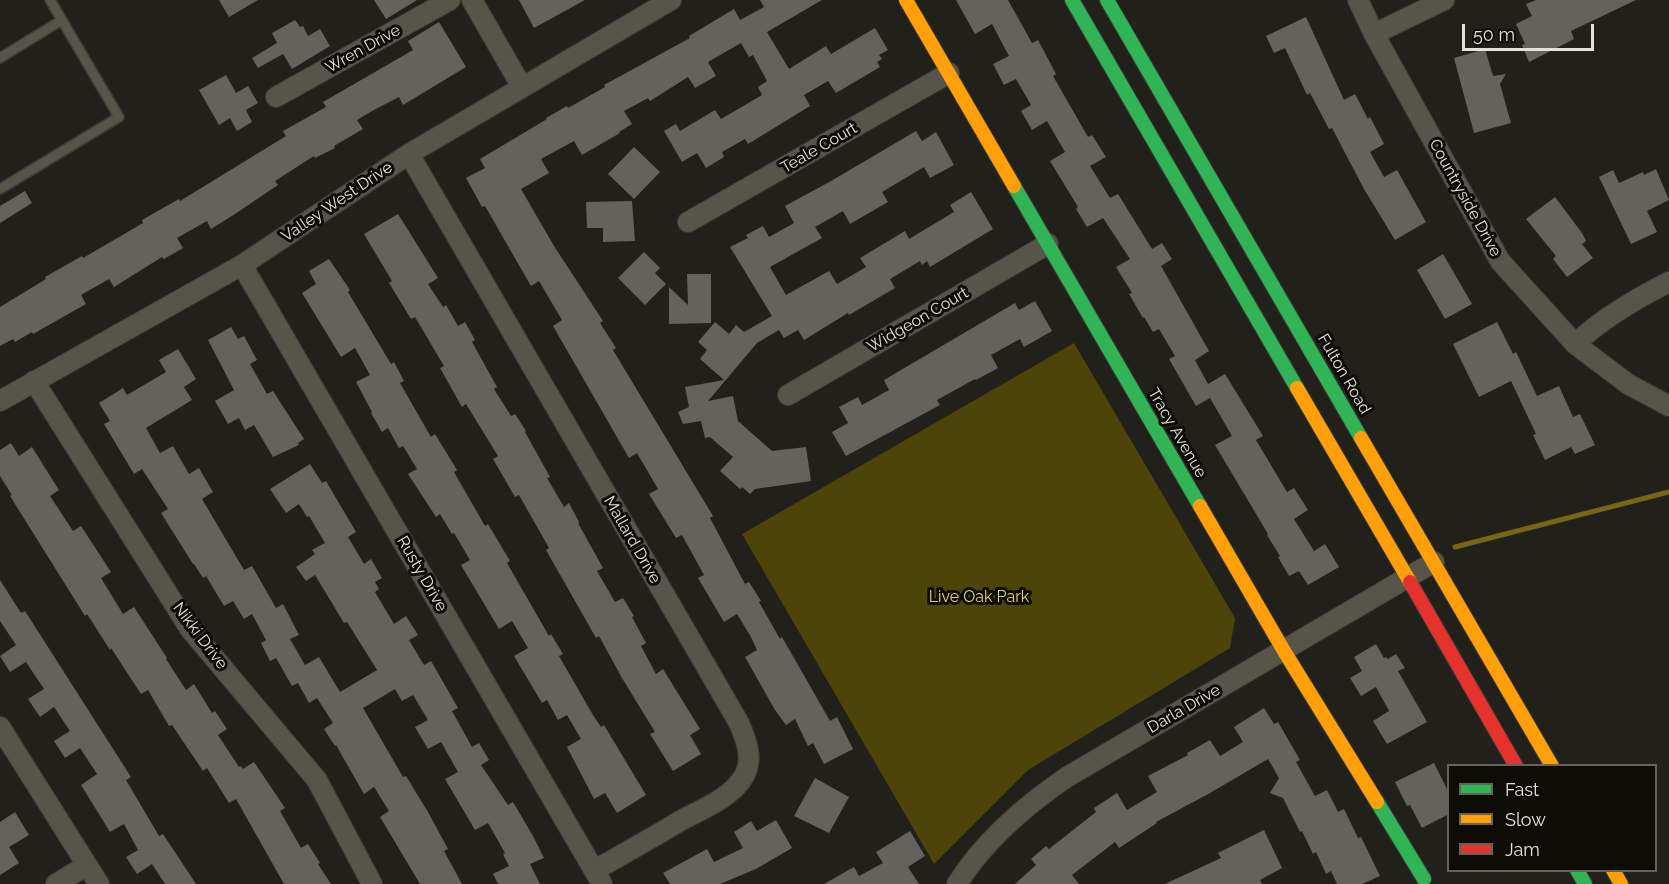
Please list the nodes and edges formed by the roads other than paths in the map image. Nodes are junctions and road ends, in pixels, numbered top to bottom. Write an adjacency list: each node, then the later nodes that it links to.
1 (50, 0): 10 (lane)
2 (450, 0): 15 (street, Wren Drive)
3 (472, 0): 14 (street)
4 (671, 0): 14 (street, Valley West Drive)
5 (906, 0): 13 (main road, Tracy Avenue)
6 (1072, 0): 28 (main road)
7 (1107, 0): 27 (main road, Fulton Road)
8 (1358, 0): 11 (street, Countryside Drive)
9 (1444, 0): 11 (street)
10 (62, 20): 12 (lane); 17 (lane)
11 (1374, 34): 22 (street, Countryside Drive)
12 (0, 58)
13 (949, 73): 18 (street, Teale Court); 19 (main road, Tracy Avenue)
14 (522, 87): 16 (street, Valley West Drive)
15 (276, 97)
16 (408, 154): 20 (street, Valley West Drive); 34 (street, Mallard Drive)
17 (0, 189)
18 (688, 222)
19 (1048, 244): 24 (street, Widgeon Court); 29 (main road, Tracy Avenue)
20 (242, 265): 23 (street, Valley West Drive); 34 (street, Rusty Drive)
21 (1669, 282): 22 (street)
22 (1575, 344): 26 (street, Countryside Drive)
23 (34, 381): 25 (street, Valley West Drive); 38 (street, Nikki Drive)
24 (788, 395)
25 (0, 401)
26 (1669, 406)
27 (1434, 562): 28 (street, Darla Drive); 32 (main road, Fulton Road)
28 (1407, 578): 29 (street, Darla Drive); 31 (main road)
29 (1284, 651): 35 (main road, Tracy Avenue); 39 (street, Darla Drive)
30 (0, 727): 33 (street)
31 (1515, 764)
32 (1551, 764)
33 (87, 865): 36 (street); 37 (street)
34 (598, 877)
35 (1424, 879)
36 (56, 884)
37 (99, 884)
38 (372, 884)
39 (957, 884)

